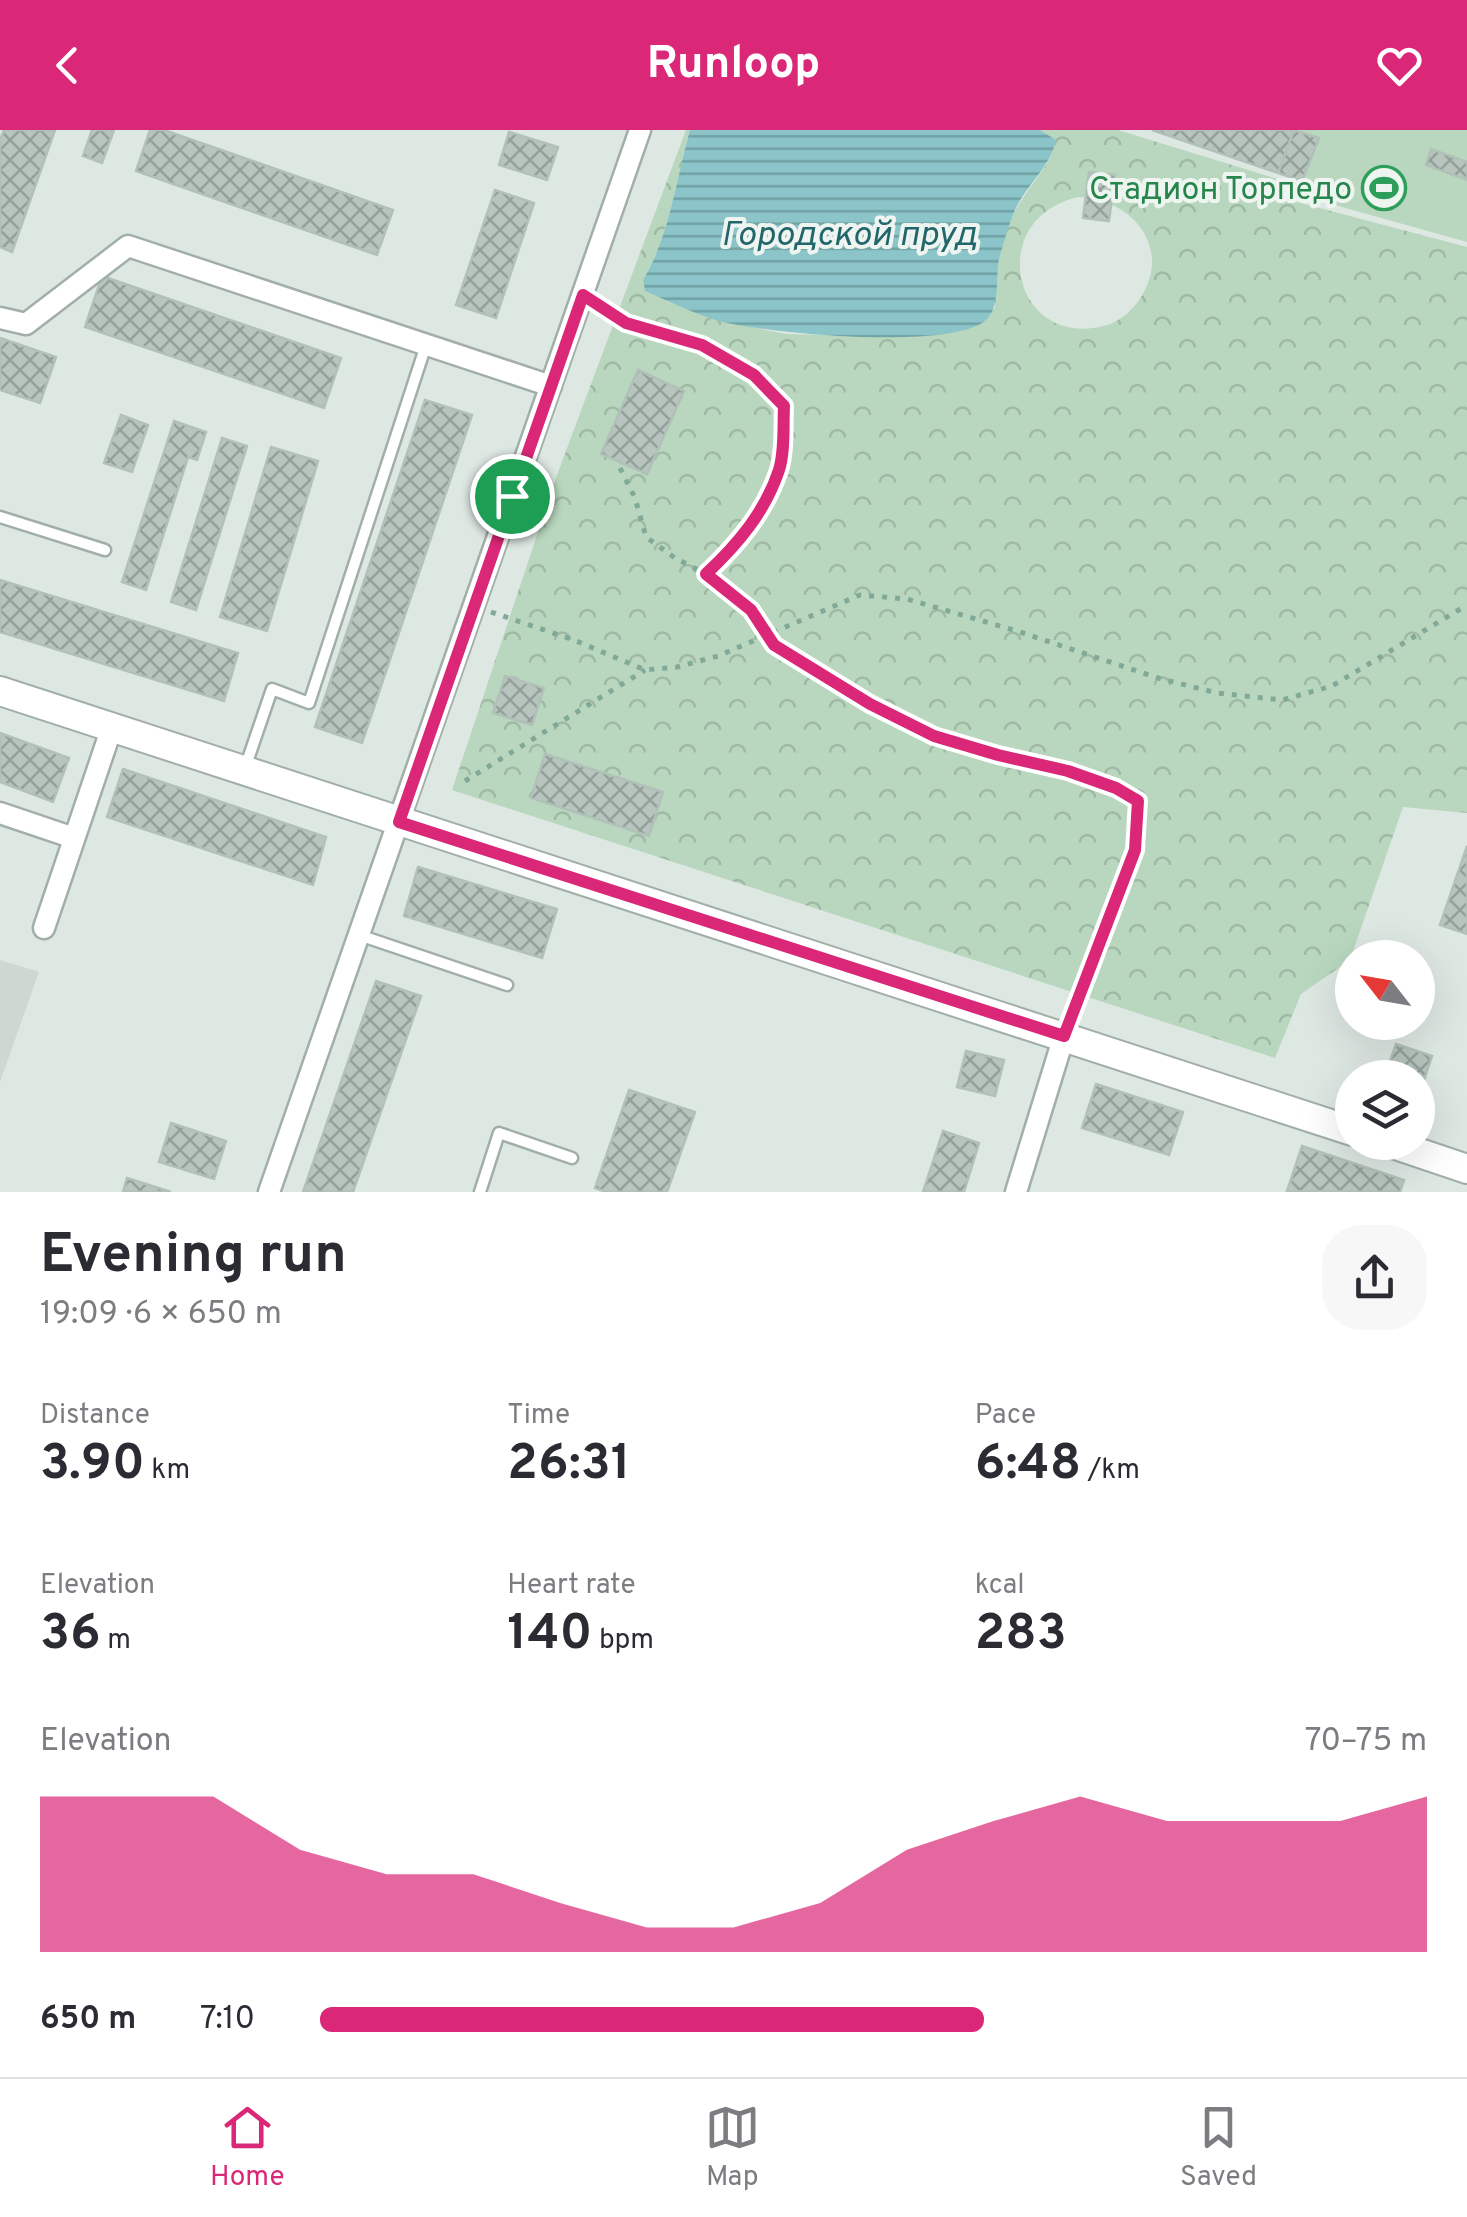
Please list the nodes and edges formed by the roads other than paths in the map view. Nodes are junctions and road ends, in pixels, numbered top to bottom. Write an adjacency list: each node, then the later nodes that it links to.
1 (640, 130): 4 (street)
2 (0, 318): 3 (street)
3 (426, 345): 4 (street); 9 (lane)
4 (551, 386): 11 (street)
5 (0, 518): 6 (lane)
6 (106, 550)
7 (0, 690): 8 (street)
8 (112, 727): 9 (street); 12 (street)
9 (244, 771): 11 (street)
10 (0, 813): 12 (street)
11 (399, 822): 14 (street); 16 (street)
12 (74, 838): 13 (street)
13 (44, 928)
14 (359, 935): 15 (lane); 21 (street)
15 (506, 985)
16 (1064, 1036): 17 (street); 23 (street)
17 (1335, 1125)
18 (572, 1158): 22 (lane)
19 (1435, 1158): 20 (street)
20 (1467, 1169)
21 (269, 1192)
22 (480, 1192)
23 (1016, 1192)

